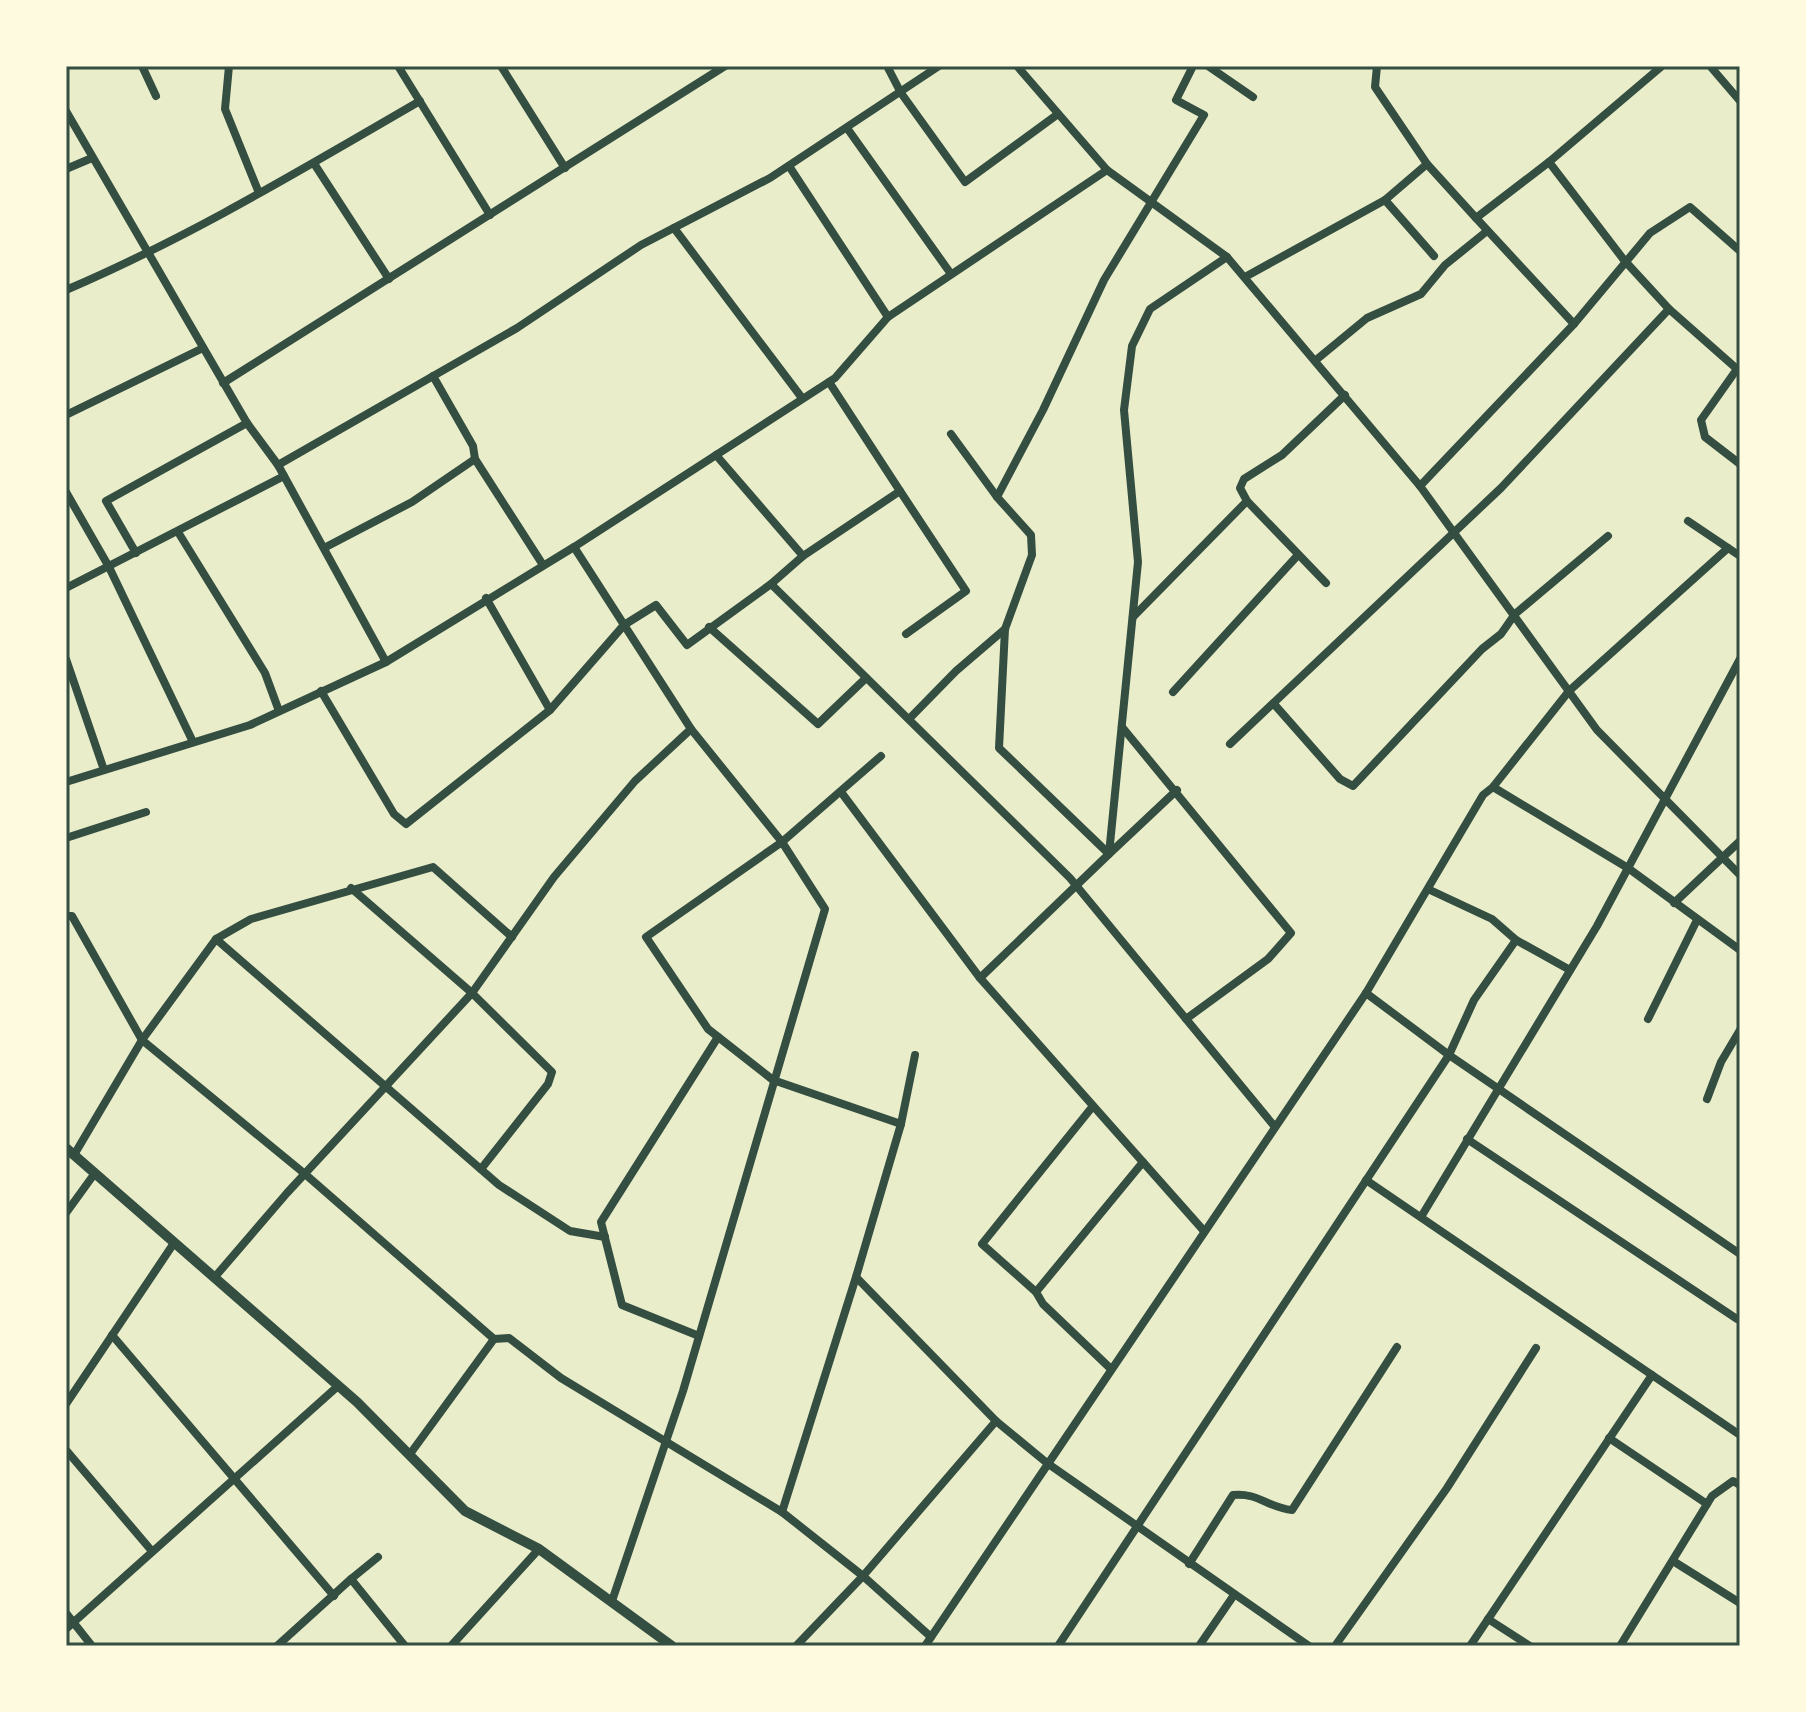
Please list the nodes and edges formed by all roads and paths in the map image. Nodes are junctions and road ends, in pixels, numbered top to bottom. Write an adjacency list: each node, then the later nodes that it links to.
1 (142, 66): 16 (street)
2 (229, 66): 31 (street)
3 (398, 66): 18 (street)
4 (501, 66): 28 (street)
5 (725, 66): 28 (street)
6 (887, 66): 15 (street)
7 (939, 66): 15 (street)
8 (1017, 66): 21 (street)
9 (1193, 66): 32 (street)
10 (1208, 66): 17 (street)
11 (1377, 66): 25 (street)
12 (1662, 66): 14 (street)
13 (1710, 66): 19 (street)
14 (1651, 70): 24 (street)
15 (901, 93): 21 (street); 22 (street)
16 (156, 96)
17 (1253, 97)
18 (420, 101): 26 (street); 34 (street)
19 (1740, 101)
20 (66, 111): 23 (street)
21 (1058, 114): 30 (street)
22 (847, 128): 27 (street); 43 (street)
23 (92, 158): 29 (street); 39 (street)
24 (1549, 162): 35 (street); 42 (street)
25 (1427, 164): 33 (street); 35 (street)
26 (315, 165): 31 (street); 45 (street)
27 (789, 166): 36 (street); 48 (street)
28 (565, 168): 34 (street)
29 (66, 169)
30 (1107, 170): 32 (street); 43 (street)
31 (259, 193): 39 (street)
32 (1150, 200): 41 (street); 68 (street)
33 (1385, 200): 40 (street); 44 (street)
34 (490, 215): 45 (street)
35 (1476, 218): 37 (street)
36 (674, 228): 52 (street); 56 (street)
37 (1487, 231): 49 (street); 51 (street)
38 (1740, 251): 42 (street)
39 (147, 255): 46 (street); 50 (street)
40 (1434, 256)
41 (1227, 257): 44 (street); 88 (street)
42 (1624, 260): 47 (street); 49 (street)
43 (951, 274): 48 (street)
44 (1245, 277): 51 (street)
45 (389, 279): 54 (street)
46 (66, 290)
47 (1669, 309): 62 (street); 72 (street)
48 (888, 317): 53 (street)
49 (1574, 324): 65 (street)
50 (203, 348): 54 (street); 57 (street)
51 (1316, 360): 55 (street)
52 (433, 376): 61 (street); 63 (street)
53 (829, 382): 56 (street); 66 (street)
54 (223, 383): 58 (street)
55 (1345, 395): 65 (street); 69 (street)
56 (802, 398): 60 (street)
57 (66, 415)
58 (247, 423): 63 (street); 77 (street)
59 (951, 434): 68 (street)
60 (716, 455): 74 (street); 79 (street)
61 (475, 459): 75 (street); 81 (street)
62 (1740, 464)
63 (278, 465): 64 (street)
64 (284, 476): 71 (street); 75 (street)
65 (1420, 486): 72 (street)
66 (900, 491): 79 (street); 92 (street)
67 (66, 492): 82 (street)
68 (997, 497): 91 (street)
69 (1247, 501): 78 (street); 88 (street)
70 (1688, 521): 76 (street)
71 (178, 532): 77 (street); 102 (street)
72 (1454, 532): 87 (street); 100 (street)
73 (1608, 536): 87 (street)
74 (574, 547): 81 (street); 89 (street)
75 (324, 548): 95 (street)
76 (1728, 548): 80 (street); 98 (street)
77 (136, 553): 82 (street)
78 (1298, 555): 83 (street); 99 (street)
79 (803, 556): 84 (street)
80 (1740, 556)
81 (543, 565): 86 (street)
82 (109, 567): 85 (street); 106 (street)
83 (1326, 583)
84 (771, 584): 90 (street); 96 (street)
85 (66, 588)
86 (486, 598): 95 (street); 101 (street)
87 (1515, 614): 98 (street); 100 (street)
88 (1132, 618): 104 (street)
89 (624, 625): 90 (street); 101 (street); 105 (street)
90 (709, 627): 96 (street)
91 (1005, 629): 103 (street); 119 (street)
92 (906, 634)
93 (66, 659): 109 (street)
94 (1740, 659): 114 (street)
95 (386, 662): 97 (street)
96 (866, 678): 103 (street)
97 (321, 691): 101 (street); 102 (street)
98 (1569, 691): 111 (street); 114 (street)
99 (1173, 692)
100 (1274, 704): 107 (street)
101 (550, 710)
102 (279, 711): 106 (street)
103 (909, 719): 123 (street)
104 (1121, 727): 112 (street); 119 (street)
105 (691, 729): 118 (street); 129 (street)
106 (193, 742): 109 (street)
107 (1230, 744)
108 (881, 756): 113 (street)
109 (104, 770): 110 (street)
110 (66, 782)
111 (1493, 787): 121 (street); 125 (street)
112 (1177, 790): 119 (street); 137 (street)
113 (841, 792): 118 (street); 134 (street)
114 (1665, 798): 120 (street); 121 (street)
115 (146, 812): 116 (street)
116 (66, 838)
117 (1740, 841): 120 (street)
118 (782, 842): 140 (street); 144 (street)
119 (1109, 854): 123 (street)
120 (1723, 857): 122 (street); 126 (street)
121 (1628, 868): 126 (street); 133 (street)
122 (1740, 875)
123 (1076, 886): 134 (street); 137 (street)
124 (351, 888): 129 (street); 130 (street); 135 (street)
125 (1430, 890): 131 (street); 136 (street)
126 (1674, 903): 128 (street)
127 (66, 916): 141 (street)
128 (1697, 920): 132 (street); 138 (street)
129 (512, 937): 135 (street)
130 (216, 939): 141 (street); 145 (street)
131 (1516, 940): 133 (street); 143 (street)
132 (1740, 950)
133 (1570, 970): 146 (street)
134 (980, 978): 148 (street)
135 (472, 993): 145 (street); 154 (street)
136 (1366, 993): 143 (street); 150 (street)
137 (1186, 1019): 150 (street)
138 (1648, 1019)
139 (1740, 1030): 147 (street)
140 (718, 1037): 144 (street); 161 (street)
141 (142, 1040): 152 (street); 156 (street)
142 (915, 1055): 149 (street)
143 (1449, 1055): 146 (street); 157 (street)
144 (773, 1080): 149 (street); 169 (street)
145 (389, 1087): 154 (street); 156 (street)
146 (1497, 1088): 151 (street); 163 (street)
147 (1707, 1099)
148 (1093, 1106): 153 (street); 166 (street)
149 (901, 1124): 164 (street)
150 (1275, 1127): 160 (street)
151 (1467, 1139): 159 (street); 167 (street)
152 (70, 1152): 155 (street)
153 (1143, 1162): 160 (street); 166 (street)
154 (481, 1169): 161 (street)
155 (95, 1173): 158 (street); 162 (street)
156 (305, 1174): 165 (street); 170 (street)
157 (1366, 1180): 159 (street); 188 (street)
158 (66, 1213)
159 (1421, 1217): 174 (street)
160 (1204, 1231): 173 (street)
161 (605, 1237): 169 (street)
162 (174, 1243): 165 (street); 168 (street)
163 (1740, 1254)
164 (856, 1277): 177 (street); 187 (street)
165 (214, 1278): 175 (street)
166 (1036, 1292): 173 (street)
167 (1737, 1319)
168 (112, 1335): 176 (street); 184 (street)
169 (699, 1336): 180 (street)
170 (494, 1339): 180 (street); 182 (street)
171 (1397, 1347): 193 (street)
172 (1536, 1348): 216 (street)
173 (1111, 1369): 183 (street)
174 (1652, 1375): 178 (street); 179 (street)
175 (338, 1386): 182 (street); 184 (street)
176 (66, 1404)
177 (996, 1421): 183 (street); 194 (street)
178 (1740, 1435)
179 (1609, 1438): 186 (street); 201 (street)
180 (665, 1444): 187 (street); 198 (street)
181 (66, 1450): 190 (street)
182 (410, 1454): 189 (street)
183 (1047, 1463): 188 (street); 204 (street)
184 (237, 1477): 190 (street); 197 (street)
185 (1740, 1485): 186 (street)
186 (1707, 1504): 192 (street)
187 (782, 1512): 194 (street)
188 (1136, 1527): 193 (street); 213 (street)
189 (539, 1549): 198 (street); 209 (street)
190 (151, 1550): 202 (street)
191 (378, 1557): 195 (street)
192 (1673, 1561): 199 (street); 205 (street)
193 (1189, 1564): 196 (street)
194 (863, 1576): 204 (street); 211 (street)
195 (351, 1579): 197 (street); 208 (street)
196 (1234, 1595): 214 (street); 215 (street)
197 (334, 1596): 207 (street)
198 (612, 1601): 210 (street)
199 (1740, 1603)
200 (66, 1613): 202 (street)
201 (1488, 1619): 217 (street); 218 (street)
202 (73, 1622): 203 (street); 206 (street)
203 (66, 1629)
204 (931, 1637): 212 (street)
205 (1623, 1645)
206 (92, 1646)
207 (277, 1646)
208 (405, 1646)
209 (451, 1646)
210 (672, 1646)
211 (796, 1646)
212 (925, 1646)
213 (1058, 1646)
214 (1199, 1646)
215 (1309, 1646)
216 (1335, 1646)
217 (1470, 1646)
218 (1530, 1646)

